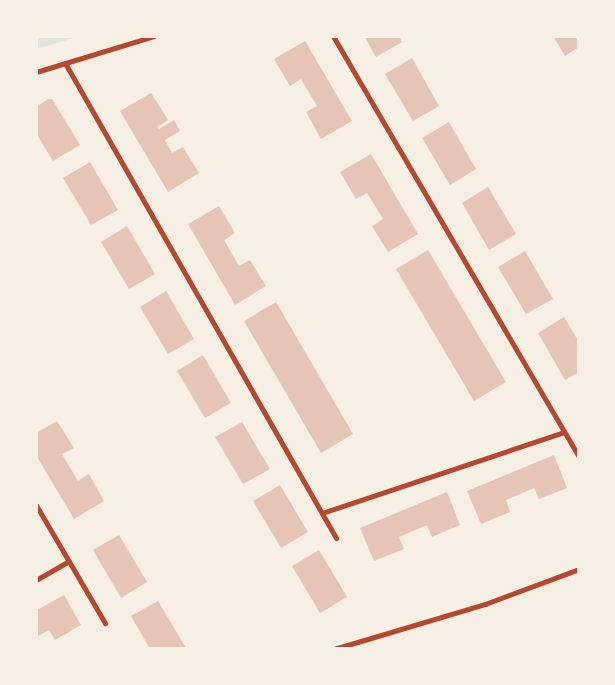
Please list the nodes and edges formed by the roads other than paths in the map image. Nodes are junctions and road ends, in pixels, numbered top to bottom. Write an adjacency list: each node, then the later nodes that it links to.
1 (154, 36): 3 (street)
2 (333, 36): 5 (street)
3 (65, 63): 4 (street); 8 (street)
4 (36, 72)
5 (564, 432): 6 (street); 8 (street)
6 (579, 457)
7 (36, 505): 10 (street)
8 (322, 513): 9 (street)
9 (336, 538)
10 (69, 561): 12 (street); 13 (street)
11 (579, 568): 14 (street)
12 (36, 580)
13 (105, 623)
14 (334, 649)

